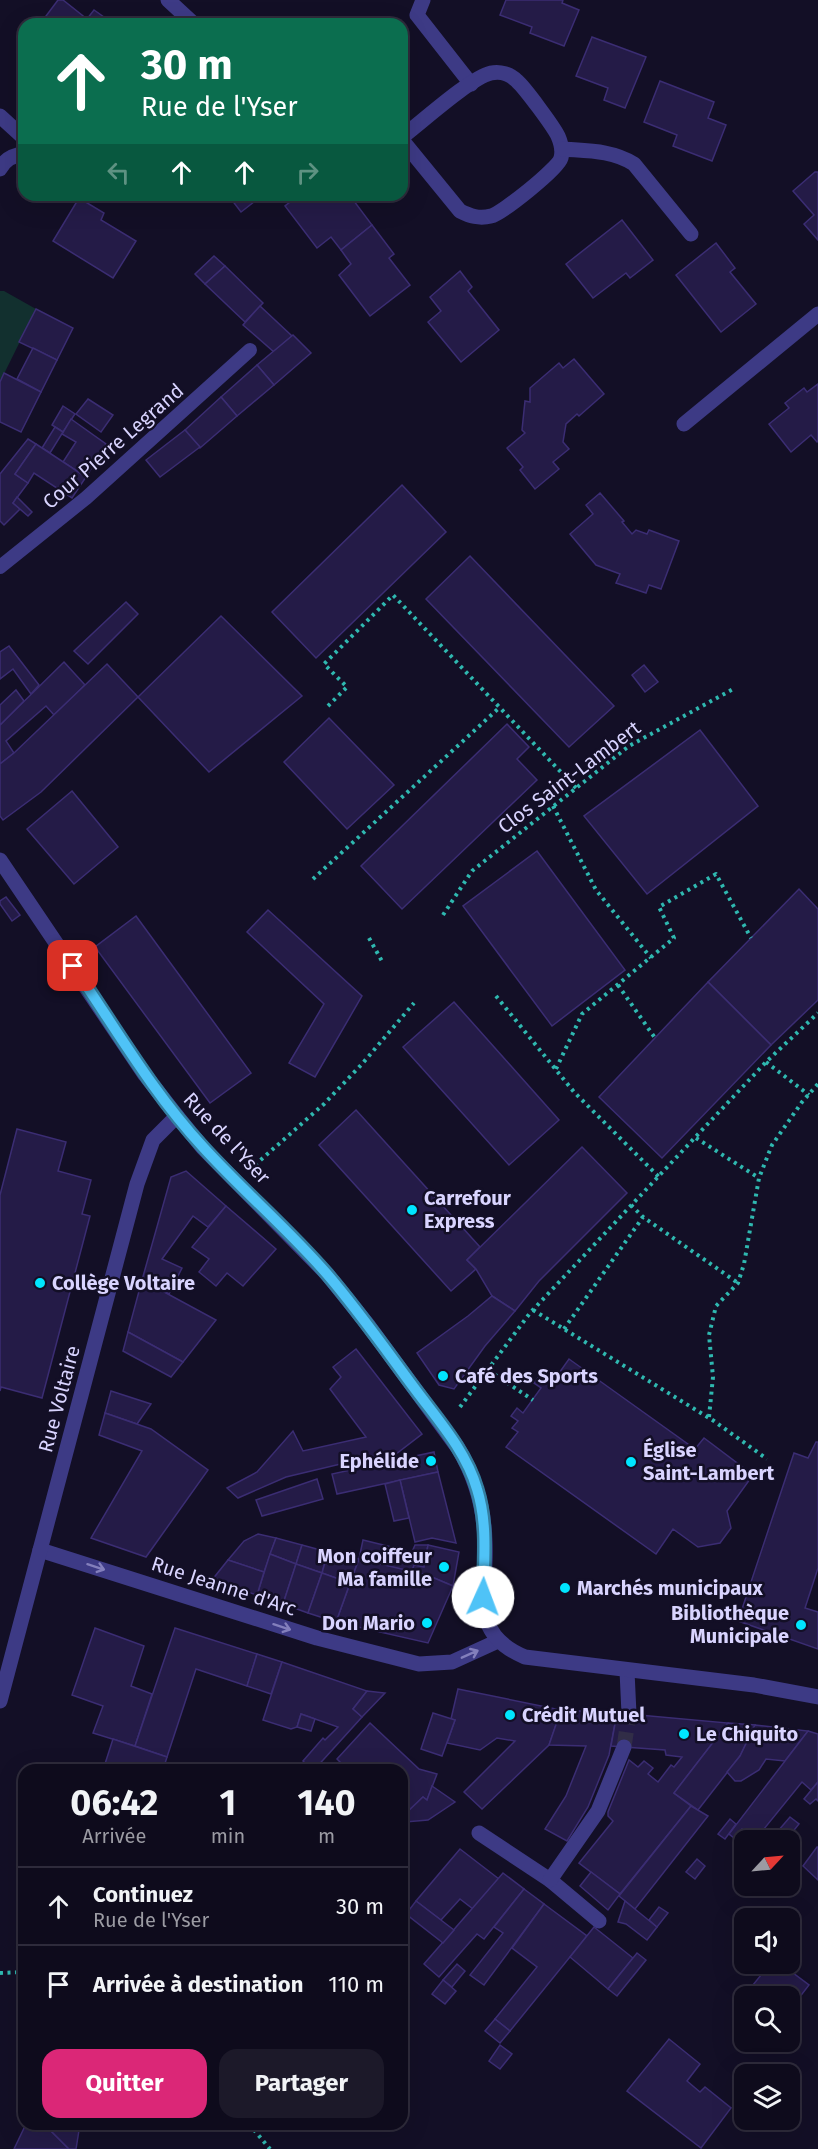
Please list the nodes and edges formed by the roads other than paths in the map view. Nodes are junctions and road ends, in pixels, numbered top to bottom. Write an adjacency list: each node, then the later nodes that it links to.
1 (168, 0): 3 (street)
2 (423, 0): 4 (street)
3 (188, 18)
4 (471, 84): 7 (street); 9 (street)
5 (0, 116): 6 (street)
6 (18, 132)
7 (408, 134)
8 (408, 146): 9 (street)
9 (561, 149): 12 (street)
10 (18, 154): 11 (street)
11 (0, 169)
12 (691, 234)
13 (818, 314): 15 (street)
14 (250, 350): 16 (lane, Cour Pierre Legrand)
15 (684, 424)
16 (0, 567)
17 (0, 860): 18 (street, Rue de l'Yser)
18 (177, 1116): 19 (street, Rue Voltaire); 20 (street, Rue de l'Yser)
19 (40, 1550): 20 (street, Rue Jeanne d'Arc, one-way to 20); 23 (street, Rue Voltaire)
20 (498, 1641): 21 (street)
21 (627, 1671): 22 (street); 24 (street)
22 (818, 1697)
23 (0, 1701)
24 (629, 1714)
25 (624, 1747): 27 (street)
26 (479, 1833): 27 (street)
27 (550, 1881): 28 (street)
28 (599, 1921)

